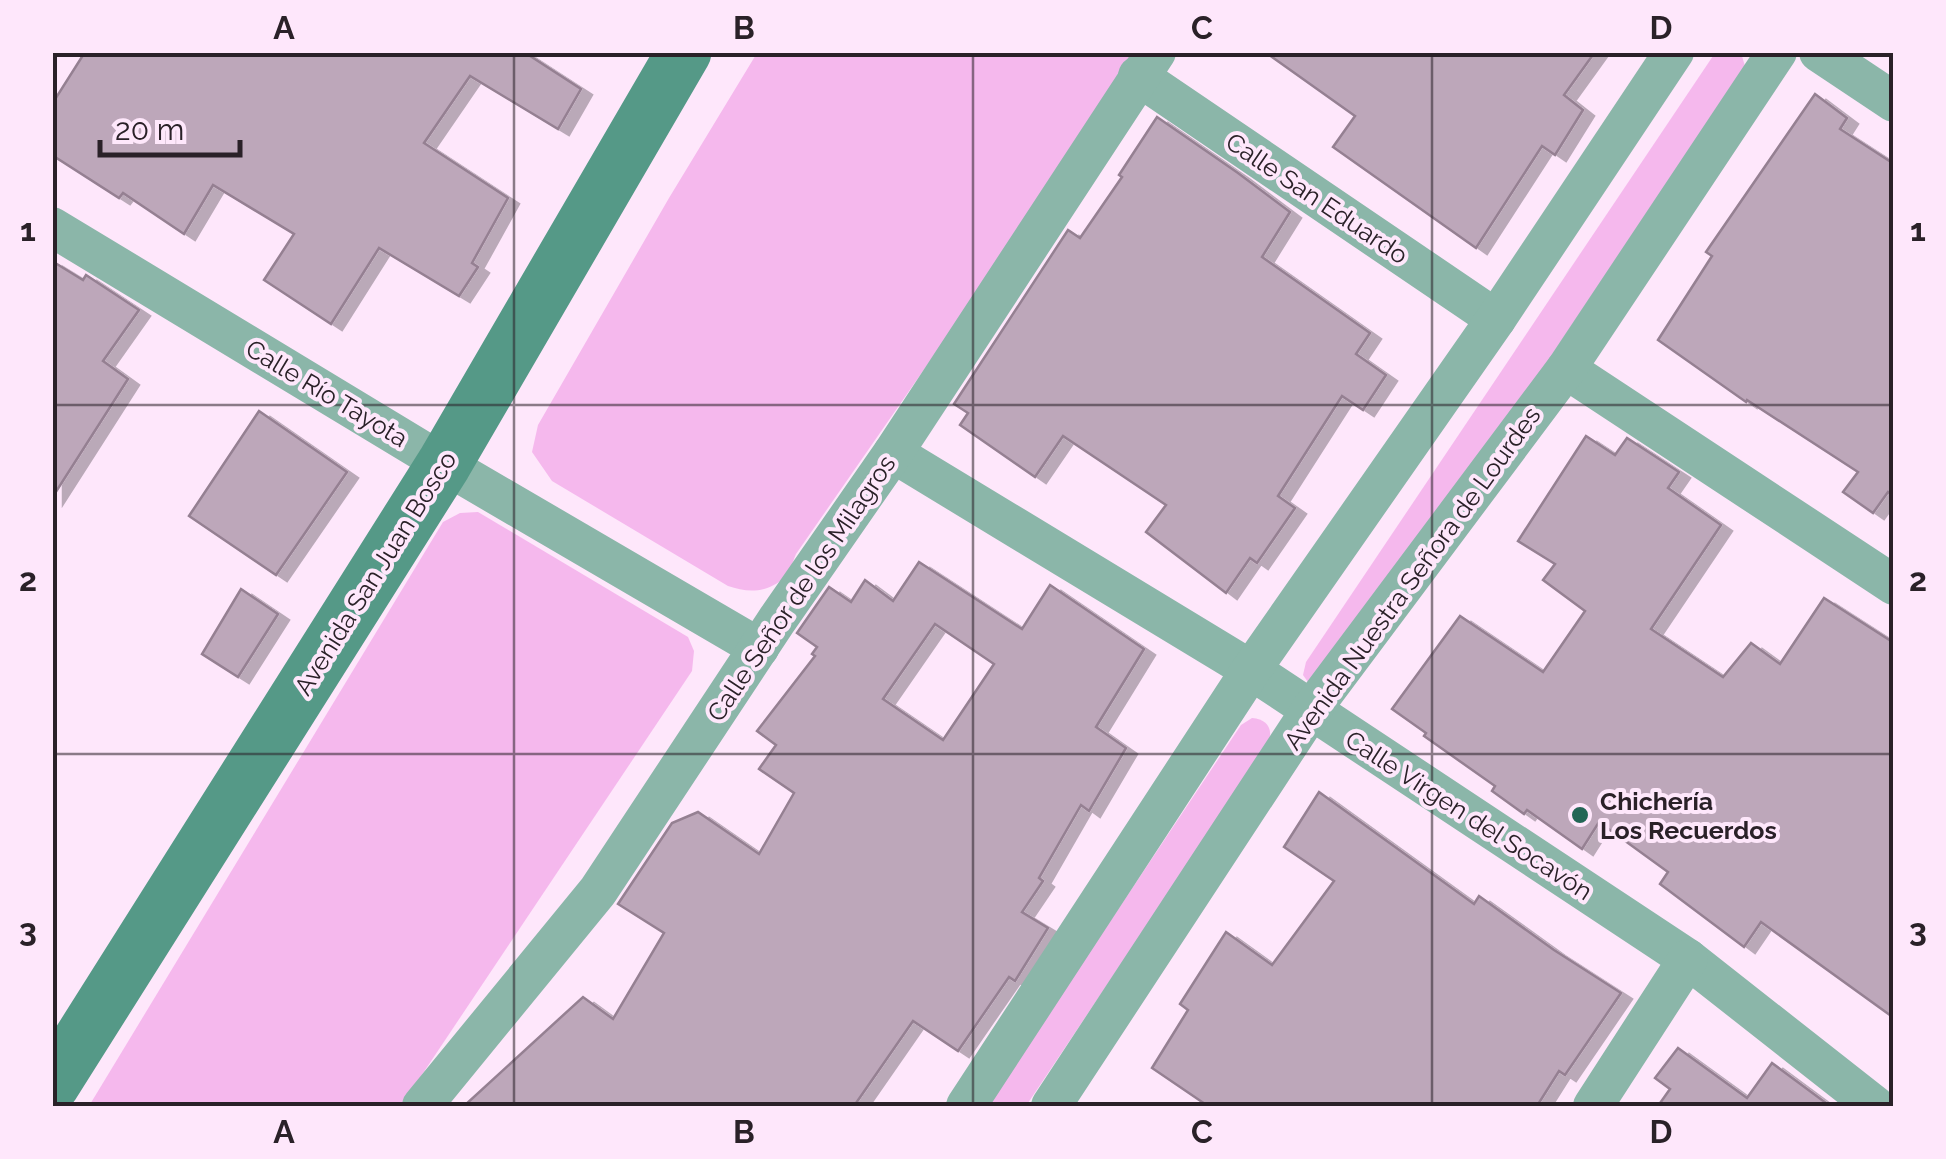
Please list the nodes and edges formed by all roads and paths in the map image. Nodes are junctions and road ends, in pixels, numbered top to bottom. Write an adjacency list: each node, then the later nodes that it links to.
1 (684, 52): 11 (street, Avenida San Juan Bosco)
2 (1674, 52): 8 (street)
3 (1778, 52): 9 (street, Avenida Nuestra Señora de Lourdes)
4 (1819, 52): 6 (street)
5 (1147, 64): 8 (street, Calle San Eduardo); 10 (street, Calle Señor de los Milagros)
6 (1894, 102)
7 (52, 227): 11 (street, Calle Río Tayota)
8 (1496, 319): 14 (street)
9 (1566, 369): 12 (street); 15 (street, Avenida Nuestra Señora de Lourdes)
10 (893, 453): 13 (street, Calle Señor de los Milagros); 14 (street, Calle Virgen del Socavón)
11 (444, 464): 13 (street, Calle Río Tayota); 17 (street, Avenida San Juan Bosco)
12 (1894, 585)
13 (758, 648): 18 (street, Calle Señor de los Milagros)
14 (1251, 670): 15 (street, Calle Virgen del Socavón); 19 (street)
15 (1311, 710): 16 (street, Calle Virgen del Socavón); 20 (street, Avenida Nuestra Señora de Lourdes)
16 (1688, 959): 21 (street); 22 (street, Calle Virgen del Socavón)
17 (52, 1084)
18 (422, 1106)
19 (966, 1106)
20 (1051, 1106)
21 (1593, 1106)
22 (1875, 1106)

